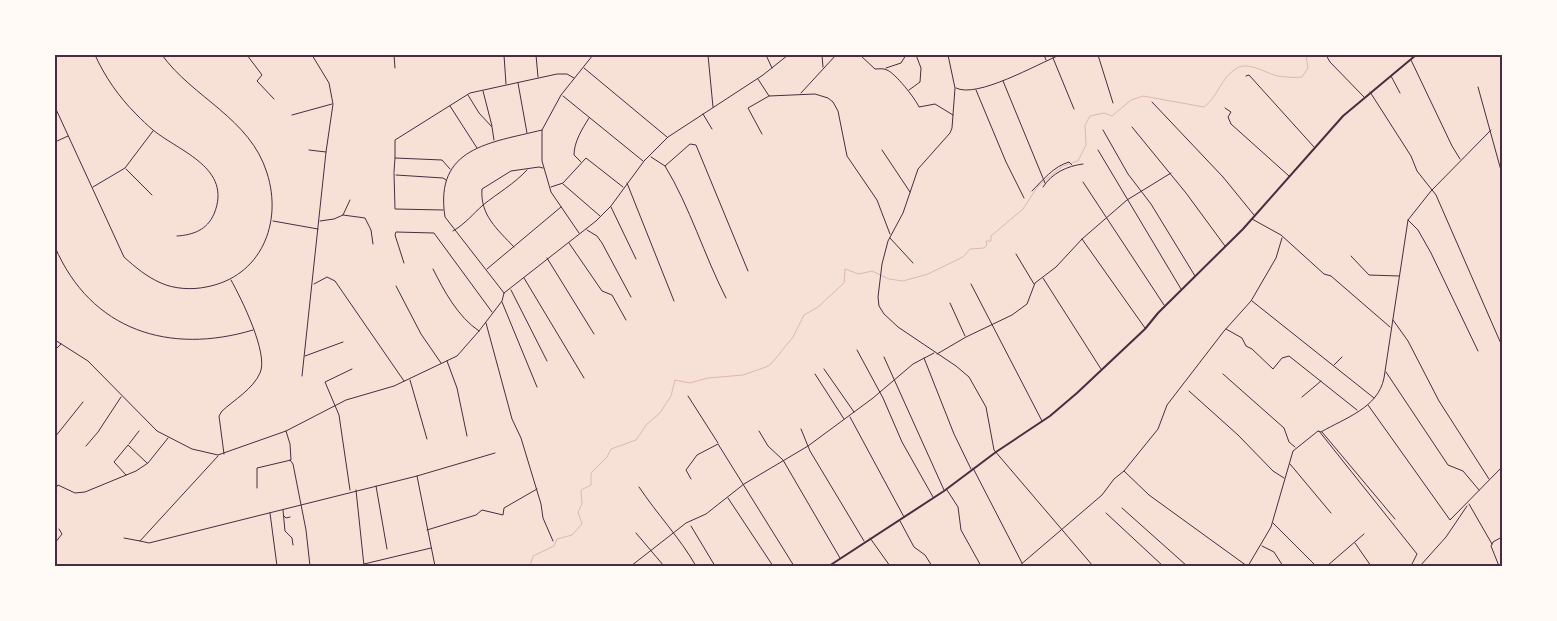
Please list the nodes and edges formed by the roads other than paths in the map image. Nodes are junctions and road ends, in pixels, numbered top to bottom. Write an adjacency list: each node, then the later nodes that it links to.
1 (94, 55): 70 (street)
2 (162, 55): 127 (street)
3 (247, 55): 51 (street)
4 (312, 55): 54 (street)
5 (394, 55): 27 (street)
6 (504, 55): 38 (street)
7 (536, 55): 33 (street)
8 (593, 55): 26 (street)
9 (708, 55): 57 (street)
10 (766, 55): 28 (street)
11 (788, 55): 28 (street)
12 (822, 55): 29 (street)
13 (836, 55): 29 (street)
14 (860, 55): 30 (street)
15 (906, 55): 30 (street)
16 (916, 55): 42 (street)
17 (948, 55): 40 (street)
18 (1044, 55): 25 (street)
19 (1060, 55): 23 (street)
20 (1098, 55): 53 (street)
21 (1326, 55): 50 (street)
22 (1416, 55): 24 (street)
23 (1053, 58): 25 (street); 59 (street)
24 (1411, 59): 32 (street); 85 (street)
25 (1046, 60): 36 (street)
26 (583, 67): 34 (street); 74 (street)
27 (395, 68)
28 (772, 68): 35 (street)
29 (823, 68): 45 (street)
30 (886, 69): 42 (street)
31 (1246, 76): 77 (street)
32 (1391, 76): 44 (street); 46 (street)
33 (538, 78): 34 (street); 37 (street)
34 (574, 78): 48 (street)
35 (758, 79): 49 (street); 57 (street)
36 (1003, 80): 43 (street); 99 (street)
37 (518, 83): 38 (street); 71 (street)
38 (506, 84): 41 (street)
39 (1478, 87): 69 (street)
40 (955, 88): 43 (street); 62 (street)
41 (483, 90): 47 (street); 64 (street)
42 (909, 90): 62 (street)
43 (976, 90): 114 (street)
44 (1370, 92): 50 (street); 110 (street)
45 (800, 93): 49 (street); 134 (street)
46 (1400, 93)
47 (468, 94): 55 (street); 64 (street)
48 (561, 95): 63 (street); 67 (street)
49 (769, 96): 72 (street)
50 (1364, 97): 77 (street)
51 (274, 99)
52 (1152, 102): 122 (street)
53 (1112, 103)
54 (334, 104): 61 (street); 82 (street)
55 (449, 105): 78 (street); 84 (street)
56 (55, 107): 73 (street)
57 (713, 108): 60 (street)
58 (1225, 108): 98 (street)
59 (1074, 109)
60 (702, 114): 66 (street); 74 (street)
61 (292, 115)
62 (954, 116): 111 (street)
63 (589, 118): 86 (street); 87 (street)
64 (492, 127): 75 (street)
65 (1132, 127): 96 (street)
66 (712, 129)
67 (542, 130): 71 (street); 93 (street)
68 (1103, 130): 109 (street)
69 (1491, 130): 85 (street); 97 (street)
70 (154, 131): 91 (street); 133 (street)
71 (527, 134): 75 (street)
72 (762, 134)
73 (69, 136): 76 (street); 105 (street)
74 (668, 137): 83 (street)
75 (494, 140): 78 (street)
76 (55, 142)
77 (1314, 148): 98 (street)
78 (477, 149): 92 (street)
79 (309, 150): 82 (street)
80 (882, 150): 111 (street)
81 (1098, 150): 116 (street)
82 (326, 152): 128 (street)
83 (650, 156): 86 (street); 90 (street)
84 (395, 158): 92 (street); 95 (street)
85 (1460, 159): 110 (street)
86 (644, 161): 101 (street)
87 (581, 162): 103 (street); 106 (street)
88 (1083, 164): 89 (street)
89 (1072, 165): 99 (street); 104 (street)
90 (665, 166): 150 (street); 164 (street)
91 (125, 168): 105 (street); 113 (street)
92 (450, 169): 100 (street)
93 (543, 169): 94 (street); 108 (street)
94 (527, 170): 117 (street); 117 (street)
95 (394, 173): 100 (street); 120 (street)
96 (1171, 173): 109 (street); 139 (street)
97 (1502, 174)
98 (1290, 177): 122 (street)
99 (1044, 179): 104 (street); 112 (street)
100 (446, 181): 120 (street)
101 (627, 182): 106 (street); 166 (street)
102 (1083, 182): 124 (street)
103 (563, 183): 108 (street); 123 (street)
104 (1045, 183): 107 (street)
105 (92, 187): 155 (street)
106 (623, 187): 118 (street)
107 (1043, 187)
108 (550, 188): 119 (street)
109 (1142, 190): 116 (street); 151 (street)
110 (1430, 190): 126 (street); 185 (street)
111 (910, 192): 134 (street)
112 (1032, 192)
113 (152, 195)
114 (1024, 198)
115 (350, 200): 121 (street)
116 (1127, 200): 124 (street); 161 (street)
117 (482, 206): 131 (street); 141 (street)
118 (611, 206): 123 (street); 145 (street)
119 (562, 207): 132 (street); 141 (street)
120 (444, 210): 131 (street)
121 (343, 215): 128 (street); 138 (street)
122 (1254, 215): 125 (street)
123 (601, 216): 130 (street)
124 (1108, 218): 136 (street); 169 (street)
125 (1252, 219): 135 (street); 139 (street)
126 (1408, 220): 152 (street); 188 (street)
127 (272, 221): 129 (street); 155 (street)
128 (319, 221): 129 (street)
129 (318, 229): 158 (street)
130 (586, 229): 132 (street); 163 (street)
131 (453, 231): 149 (street)
132 (580, 234): 137 (street)
133 (177, 236)
134 (890, 236): 147 (street); 189 (street)
135 (1282, 238): 167 (street); 175 (street)
136 (1082, 239): 154 (street); 176 (street)
137 (568, 242): 144 (street); 172 (street)
138 (373, 244)
139 (1225, 246): 151 (street)
140 (55, 247): 178 (street)
141 (514, 247): 149 (street)
142 (1016, 254): 157 (street)
143 (1351, 256): 152 (street)
144 (547, 258): 153 (street); 180 (street)
145 (636, 259)
146 (404, 263): 170 (street)
147 (912, 263)
148 (433, 269): 179 (street)
149 (486, 270): 162 (street)
150 (748, 271)
151 (1195, 276): 161 (street)
152 (1399, 276): 171 (street)
153 (524, 278): 160 (street); 205 (street)
154 (1043, 278): 157 (street); 200 (street)
155 (231, 279): 178 (street)
156 (971, 284): 174 (street)
157 (1034, 284): 174 (street)
158 (313, 285): 190 (street); 209 (street)
159 (396, 286): 196 (street)
160 (511, 290): 162 (street); 195 (street)
161 (1181, 290): 169 (street)
162 (504, 293): 165 (street)
163 (631, 297)
164 (726, 298)
165 (502, 301): 170 (street); 210 (street)
166 (674, 301)
167 (1251, 301): 177 (street); 197 (street)
168 (950, 302): 181 (street)
169 (1165, 306): 176 (street)
170 (492, 312): 173 (street)
171 (1392, 319): 175 (street); 255 (street)
172 (626, 320)
173 (486, 322): 179 (street); 263 (street)
174 (992, 325): 181 (street); 224 (street)
175 (1391, 328): 201 (street)
176 (1145, 329): 200 (street)
177 (1226, 329): 208 (street); 250 (street)
178 (253, 330): 242 (street)
179 (479, 331): 194 (street)
180 (594, 334)
181 (966, 337): 189 (street)
182 (55, 340): 184 (street)
183 (343, 342): 190 (street)
184 (62, 344): 186 (street); 214 (street)
185 (1502, 346)
186 (55, 350)
187 (857, 350): 212 (street)
188 (1478, 351)
189 (936, 353): 193 (street); 240 (street)
190 (304, 356): 204 (street)
191 (884, 356): 207 (street)
192 (1342, 357): 197 (street)
193 (924, 358): 207 (street); 249 (street)
194 (447, 361): 196 (street); 231 (street)
195 (547, 361)
196 (441, 363): 206 (street)
197 (1334, 365): 216 (street)
198 (352, 369): 219 (street)
199 (824, 369): 221 (street)
200 (1102, 370): 224 (street)
201 (1385, 372): 216 (street); 266 (street)
202 (815, 374): 223 (street)
203 (1223, 374): 239 (street)
204 (302, 376)
205 (584, 378)
206 (410, 379): 209 (street); 234 (street)
207 (896, 380): 212 (street); 265 (street)
208 (1322, 380): 215 (street); 220 (street)
209 (404, 382): 219 (street)
210 (537, 387)
211 (1189, 391): 254 (street)
212 (881, 392): 221 (street); 269 (street)
213 (688, 396): 235 (street)
214 (121, 397): 233 (street); 237 (street)
215 (1302, 397)
216 (1374, 399): 218 (street)
217 (84, 402): 232 (street)
218 (1368, 405): 220 (street); 270 (street)
219 (335, 406): 226 (street); 267 (street)
220 (1358, 411): 230 (street)
221 (854, 413): 222 (street)
222 (849, 416): 223 (street); 279 (street)
223 (844, 420): 238 (street)
224 (1042, 421): 240 (street)
225 (801, 429): 238 (street)
226 (286, 430): 242 (street); 244 (street)
227 (139, 431): 236 (street)
228 (758, 431): 245 (street)
229 (1318, 431): 230 (street); 239 (street); 329 (street)
230 (1321, 432): 280 (street)
231 (467, 436)
232 (55, 437)
233 (168, 438): 243 (street); 246 (street)
234 (427, 439)
235 (718, 444): 253 (street); 257 (street)
236 (128, 445): 246 (street); 251 (street)
237 (86, 446)
238 (808, 446): 245 (street); 295 (street)
239 (1296, 448): 247 (street)
240 (996, 452): 249 (street); 286 (street)
241 (495, 453): 252 (street)
242 (224, 454): 243 (street)
243 (218, 455): 293 (street)
244 (290, 460): 261 (street); 271 (street)
245 (784, 460): 257 (street); 304 (street)
246 (148, 463): 251 (street)
247 (1289, 463): 254 (street); 276 (street)
248 (1502, 467): 255 (street)
249 (972, 469): 265 (street); 305 (street)
250 (1124, 471): 286 (street); 324 (street)
251 (126, 475): 259 (street)
252 (417, 476): 258 (street); 285 (street)
253 (691, 479)
254 (1285, 479): 282 (street)
255 (1490, 479): 266 (street)
256 (55, 482): 259 (street)
257 (744, 484): 268 (street); 315 (street)
258 (376, 485): 264 (street); 302 (street)
259 (58, 486): 262 (street)
260 (640, 487): 288 (street)
261 (257, 488)
262 (55, 489)
263 (537, 489): 285 (street); 294 (street)
264 (356, 490): 267 (street); 306 (street)
265 (945, 490): 269 (street); 319 (street)
266 (1480, 490): 270 (street)
267 (350, 492): 271 (street)
268 (728, 498): 288 (street); 314 (street)
269 (934, 498): 279 (street)
270 (1468, 503): 298 (street); 330 (street)
271 (302, 504): 273 (street); 308 (street)
272 (1122, 508): 323 (street)
273 (283, 509): 274 (street); 277 (street)
274 (270, 512): 293 (street); 307 (street)
275 (1106, 513): 322 (street)
276 (1331, 513)
277 (283, 515): 278 (street); 299 (street)
278 (290, 517)
279 (904, 517): 281 (street)
280 (1395, 519)
281 (899, 520): 292 (street); 318 (street)
282 (1272, 523): 300 (street); 326 (street)
283 (691, 526): 313 (street)
284 (59, 529): 297 (street)
285 (427, 530): 301 (street)
286 (1062, 530): 305 (street); 321 (street)
287 (636, 533): 303 (street)
288 (673, 534): 303 (street); 312 (street)
289 (1364, 534): 296 (street)
290 (1502, 537): 298 (street)
291 (124, 538): 293 (street)
292 (870, 538): 295 (street); 317 (street)
293 (140, 541)
294 (552, 541)
295 (864, 542): 304 (street)
296 (1354, 542): 327 (street); 328 (street)
297 (55, 543)
298 (1492, 544): 331 (street)
299 (294, 545)
300 (1262, 546): 324 (street); 325 (street)
301 (432, 548): 306 (street); 309 (street)
302 (388, 549)
303 (652, 550): 310 (street); 311 (street)
304 (840, 558): 316 (street)
305 (1022, 564): 320 (street)
306 (364, 565)
307 (277, 566)
308 (310, 566)
309 (435, 566)
310 (631, 566)
311 (664, 566)
312 (696, 566)
313 (715, 566)
314 (773, 566)
315 (794, 566)
316 (829, 566)
317 (890, 566)
318 (932, 566)
319 (981, 566)
320 (1019, 566)
321 (1093, 566)
322 (1163, 566)
323 (1187, 566)
324 (1248, 566)
325 (1283, 566)
326 (1316, 566)
327 (1327, 566)
328 (1371, 566)
329 (1411, 566)
330 (1420, 566)
331 (1499, 566)

